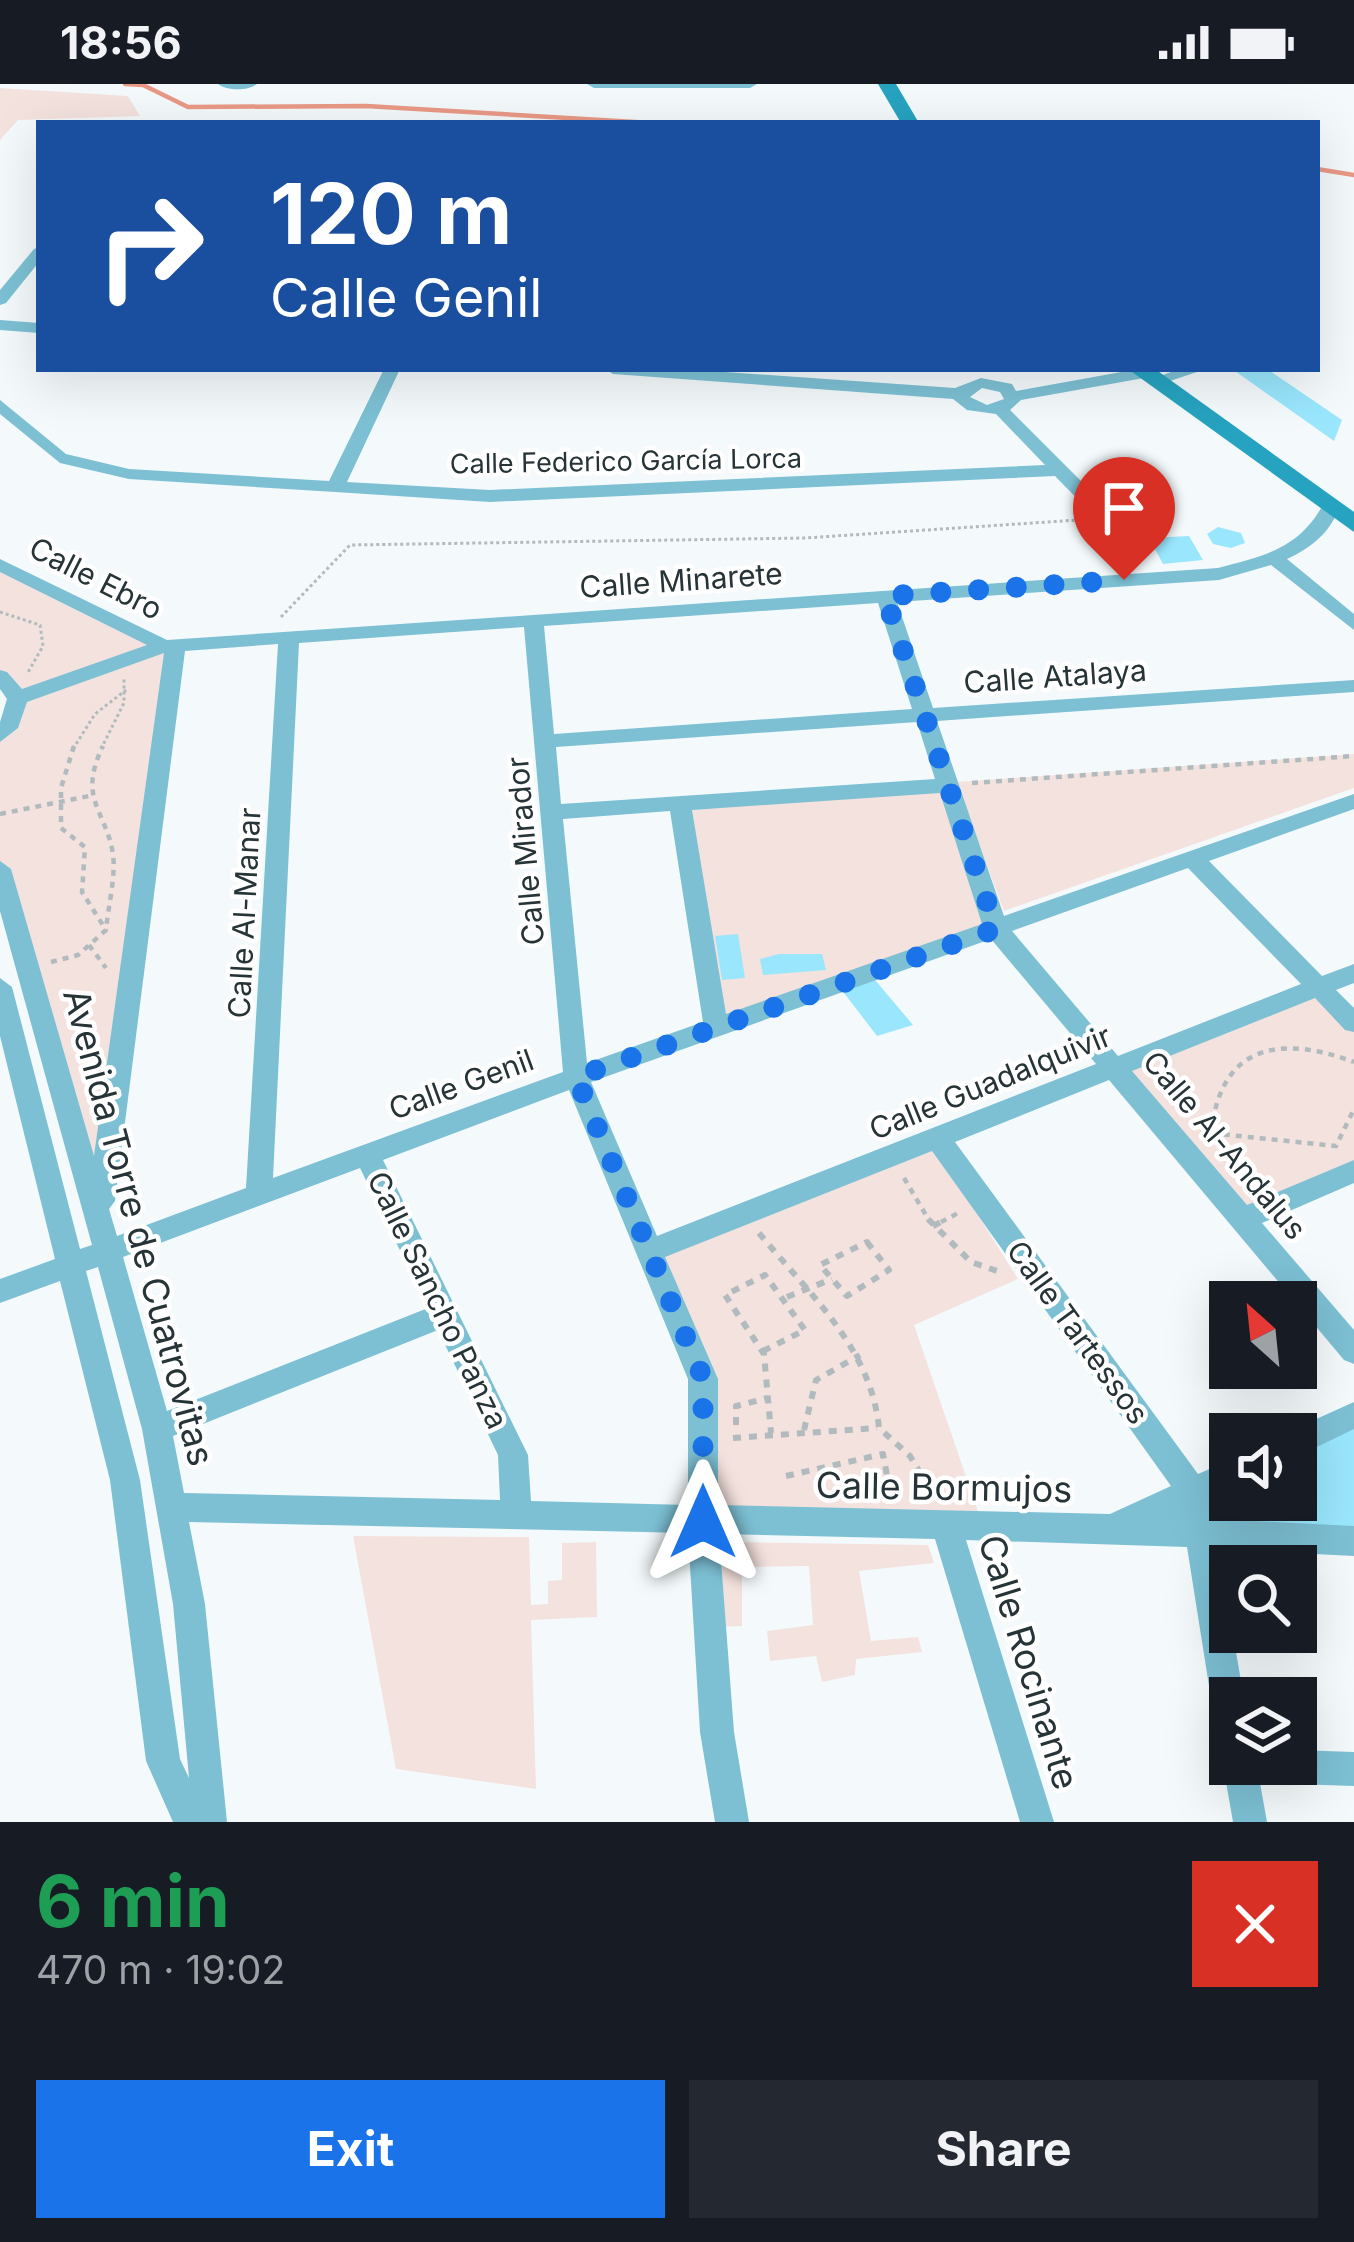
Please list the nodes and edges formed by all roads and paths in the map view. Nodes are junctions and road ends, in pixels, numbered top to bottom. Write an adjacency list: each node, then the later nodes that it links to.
1 (225, 84): 2 (street)
2 (250, 84)
3 (594, 84): 4 (street)
4 (750, 84)
5 (887, 84): 6 (street)
6 (908, 120)
7 (36, 256): 8 (street)
8 (0, 300)
9 (0, 325): 10 (street)
10 (36, 328)
11 (391, 372): 20 (street)
12 (666, 372): 16 (street)
13 (959, 372): 16 (street)
14 (1095, 372): 17 (street)
15 (1146, 374): 17 (street); 22 (street)
16 (966, 389): 17 (street); 17 (street)
17 (1006, 398): 19 (street)
18 (0, 404): 20 (street, Calle Federico García Lorca)
19 (1059, 470): 20 (street, Calle Federico García Lorca); 21 (street)
20 (335, 487)
21 (1102, 514): 30 (path)
22 (1346, 517): 23 (street, Calle Minarete)
23 (1273, 557): 25 (street, Calle Minarete); 28 (street)
24 (0, 565): 31 (street, Calle Ebro)
25 (885, 596): 27 (street, Calle Minarete); 37 (street)
26 (0, 612): 36 (path)
27 (533, 620): 29 (street, Calle Minarete); 39 (street, Calle Mirador)
28 (1354, 624)
29 (289, 636): 30 (street, Calle Minarete); 66 (street, Calle Al-Manar)
30 (246, 640): 31 (street, Calle Minarete)
31 (170, 646): 32 (street, Calle Minarete); 68 (street)
32 (115, 664): 35 (path); 36 (street, Calle Minarete)
33 (0, 676): 36 (street)
34 (1354, 686): 37 (street, Calle Atalaya)
35 (126, 691): 42 (path); 43 (path)
36 (17, 696): 38 (street)
37 (924, 715): 39 (street, Calle Atalaya); 41 (street)
38 (0, 735)
39 (545, 741): 46 (street, Calle Mirador)
40 (1354, 757): 41 (path)
41 (948, 784): 45 (street); 51 (street)
42 (94, 795): 43 (path); 50 (path)
43 (57, 801): 47 (path); 50 (path)
44 (1354, 801): 48 (street, Calle Genil)
45 (680, 803): 46 (street); 57 (street)
46 (551, 812): 60 (street, Calle Mirador)
47 (0, 814)
48 (1193, 859): 51 (street, Calle Genil); 54 (street)
49 (0, 869): 52 (street, Avenida Torre de Cuatrovitas)
50 (106, 929): 52 (path)
51 (996, 929): 57 (street, Calle Genil); 59 (street, Calle Al-Andalus)
52 (28, 969): 68 (street, Avenida Torre de Cuatrovitas)
53 (1354, 973): 54 (street, Calle Guadalquivir)
54 (1319, 986): 56 (street); 59 (street, Calle Guadalquivir)
55 (0, 987): 72 (street)
56 (1354, 1023)
57 (716, 1028): 60 (street, Calle Genil)
58 (1354, 1062): 61 (path)
59 (1117, 1067): 62 (street, Calle Guadalquivir); 69 (street, Calle Al-Andalus)
60 (576, 1077): 63 (street, Calle Genil); 71 (street, Calle Mirador)
61 (1354, 1109)
62 (938, 1139): 64 (street, Calle Guadalquivir); 95 (street, Calle Tartessos)
63 (367, 1154): 66 (street, Calle Genil); 78 (street, Calle Sancho Panza)
64 (894, 1156): 67 (street, Calle Guadalquivir); 73 (path)
65 (1354, 1171): 69 (street)
66 (260, 1194): 70 (street, Calle Genil)
67 (744, 1214): 71 (street, Calle Guadalquivir); 75 (path)
68 (99, 1215): 70 (street, Avenida Torre de Cuatrovitas)
69 (1243, 1219): 80 (street, Calle Al-Andalus)
70 (110, 1250): 72 (street, Calle Genil); 86 (street, Avenida Torre de Cuatrovitas)
71 (650, 1251): 91 (street, Calle Mirador)
72 (72, 1266): 76 (street, Calle Genil); 108 (street)
73 (999, 1274)
74 (832, 1279): 74 (path); 75 (path)
75 (804, 1290): 77 (path); 81 (path)
76 (0, 1291)
77 (787, 1297)
78 (445, 1314): 86 (street); 98 (street, Calle Sancho Panza)
79 (763, 1351): 82 (path)
80 (1354, 1351)
81 (860, 1355): 85 (path); 87 (path)
82 (768, 1398): 84 (path); 88 (path)
83 (1354, 1415): 89 (street)
84 (736, 1425)
85 (879, 1428): 87 (path); 90 (path)
86 (158, 1429): 97 (street, Avenida Torre de Cuatrovitas)
87 (804, 1430): 88 (path)
88 (771, 1433): 91 (path)
89 (1317, 1433)
90 (894, 1441): 92 (path); 100 (path)
91 (703, 1442): 99 (street, Calle Mirador)
92 (883, 1454): 93 (path); 96 (path)
93 (786, 1476)
94 (1209, 1484): 95 (street)
95 (1193, 1492): 101 (street); 102 (street)
96 (891, 1499)
97 (173, 1508): 98 (street, Calle Bormujos); 109 (street, Avenida Torre de Cuatrovitas)
98 (516, 1517): 99 (street, Calle Bormujos)
99 (703, 1522): 100 (street, Calle Bormujos); 110 (street, Calle Mirador)
100 (946, 1525): 101 (street, Calle Bormujos); 111 (street, Calle Rocinante)
101 (1110, 1529): 102 (street, Calle Bormujos)
102 (1196, 1532): 103 (street, Calle Bormujos); 104 (street)
103 (1354, 1541)
104 (1224, 1677)
105 (1317, 1768): 106 (street)
106 (1354, 1769)
107 (1244, 1785): 112 (street)
108 (191, 1822)
109 (210, 1822)
110 (732, 1822)
111 (1037, 1822)
112 (1250, 1822)

